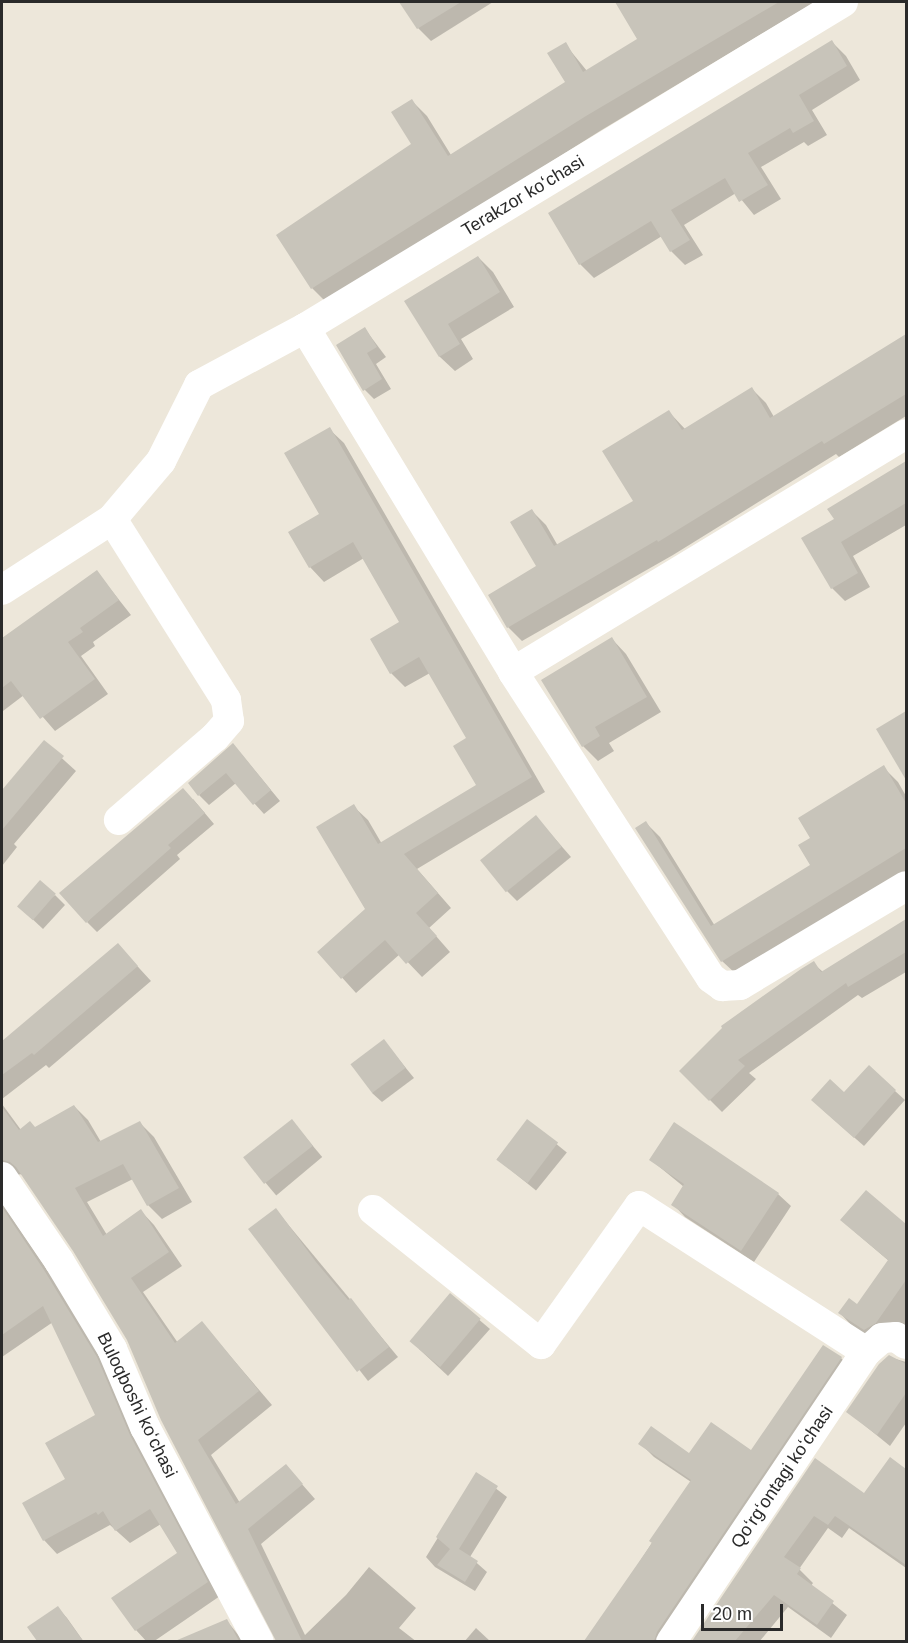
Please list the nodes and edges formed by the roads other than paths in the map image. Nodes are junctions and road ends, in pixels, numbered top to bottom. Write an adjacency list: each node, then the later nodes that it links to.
1 (843, 2): 2 (street, Terakzor koʻchasi)
2 (305, 328): 4 (street, Terakzor koʻchasi); 6 (street)
3 (906, 434): 6 (street)
4 (112, 519): 5 (street); 7 (street)
5 (2, 590)
6 (513, 672): 8 (street)
7 (119, 820)
8 (906, 886)
9 (2, 1177): 13 (street, Buloqboshi koʻchasi)
10 (373, 1210): 12 (street)
11 (906, 1344): 12 (street, Qoʻrgʻontagi koʻchasi)
12 (866, 1352): 14 (street, Qoʻrgʻontagi koʻchasi)
13 (259, 1641)
14 (671, 1641)

